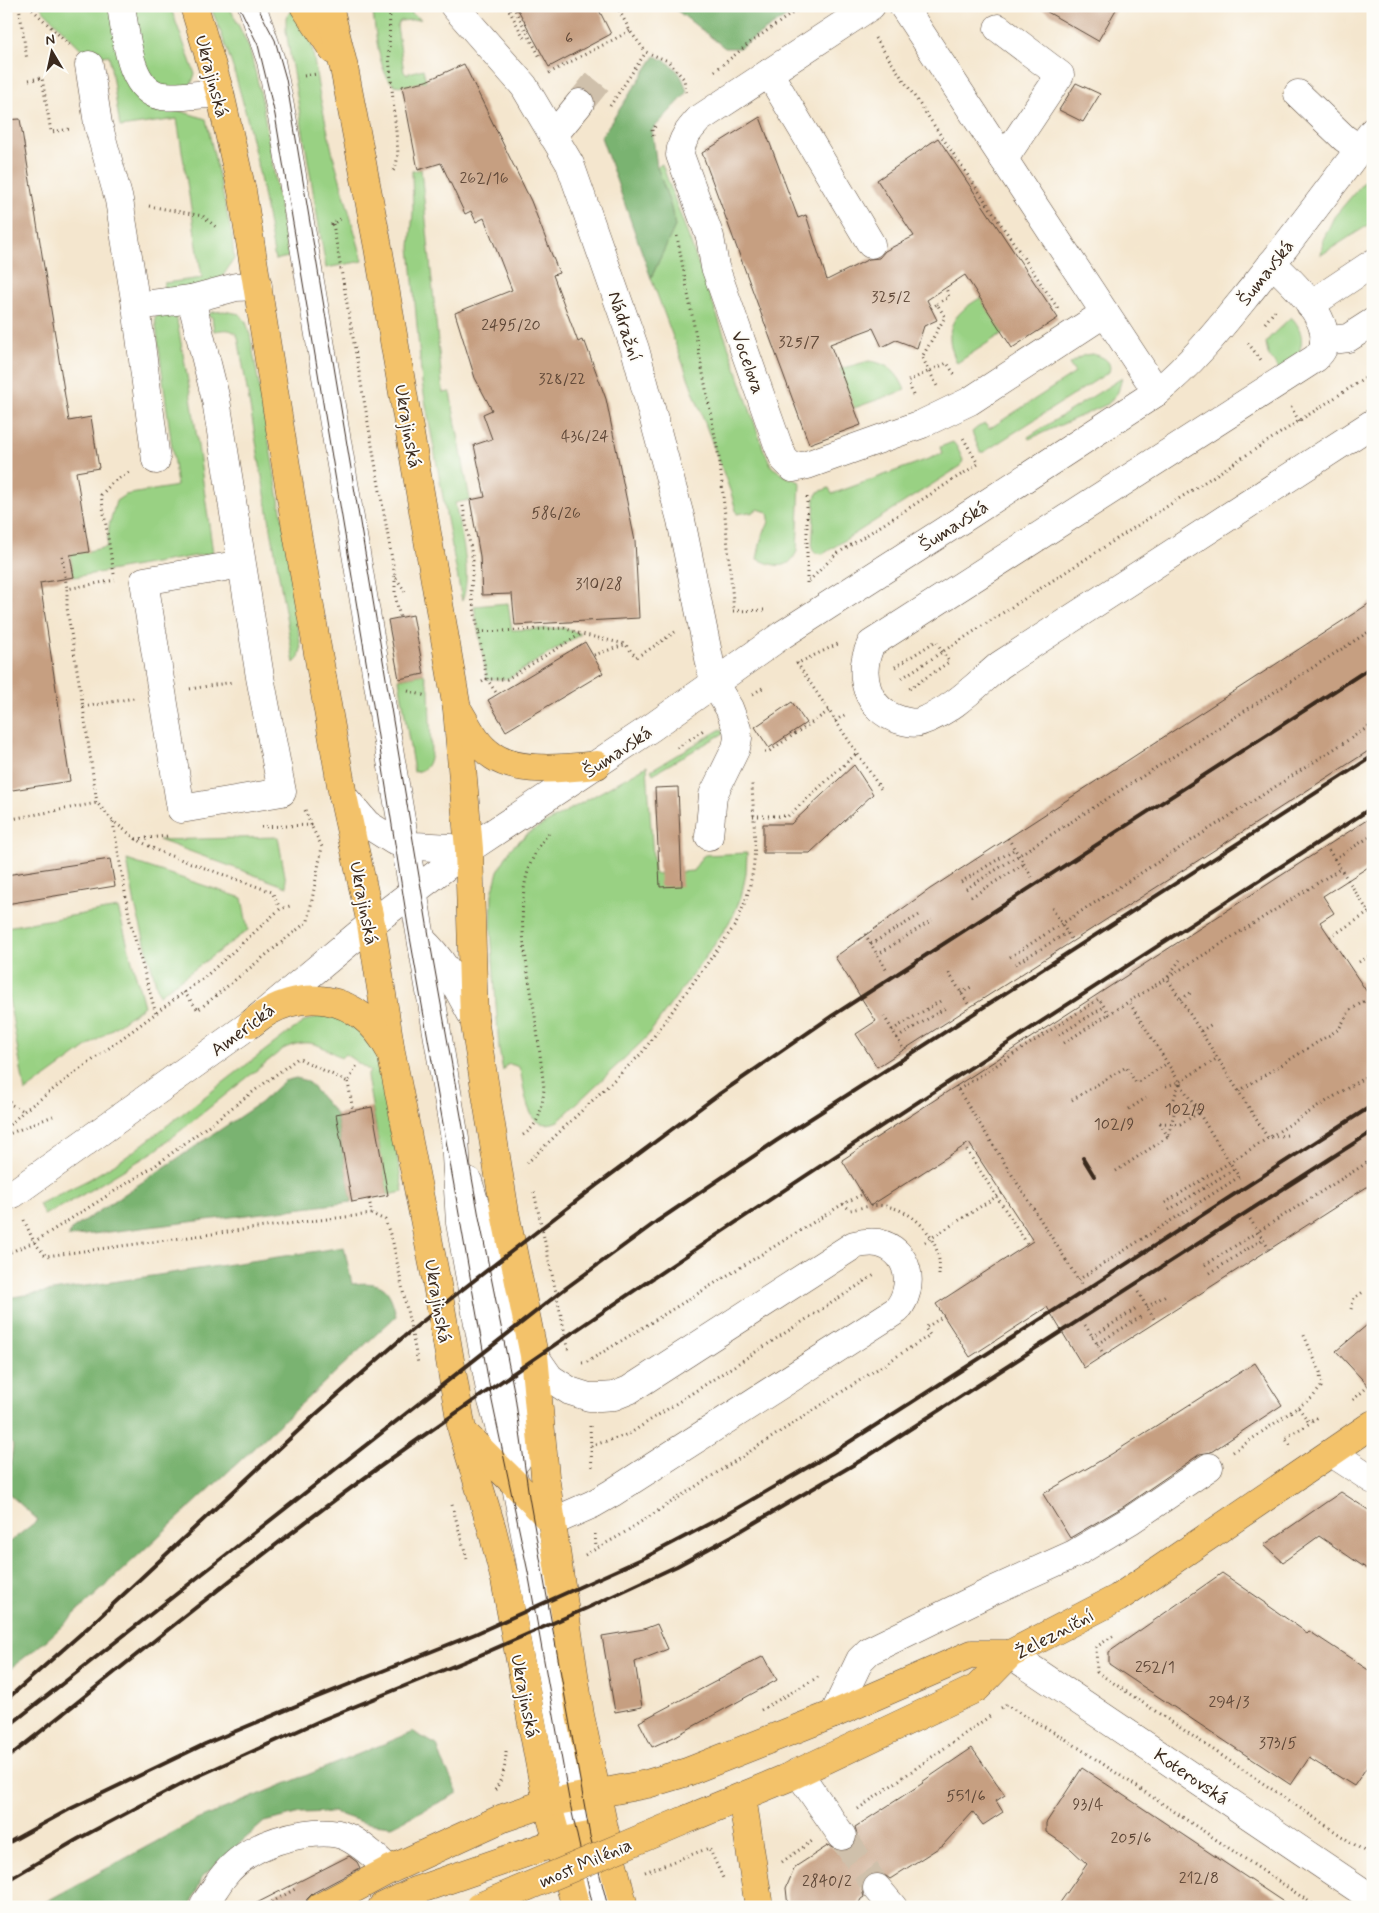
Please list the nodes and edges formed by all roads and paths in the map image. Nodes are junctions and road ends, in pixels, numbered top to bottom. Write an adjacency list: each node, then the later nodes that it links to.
1 (19, 6): 18 (path)
2 (29, 6): 19 (path)
3 (121, 6): 25 (street)
4 (194, 6): 25 (main road, Ukrajinská)
5 (252, 6): 123 (street, Ukrajinská)
6 (304, 6): 20 (main road)
7 (329, 6): 20 (main road, Ukrajinská)
8 (344, 6): 20 (main road)
9 (454, 6): 33 (street, Nádražní)
10 (514, 6): 16 (path)
11 (617, 6): 16 (path)
12 (804, 6): 21 (path)
13 (903, 6): 36 (street)
14 (865, 10): 22 (street, Vocelova); 53 (path)
15 (998, 28): 36 (street)
16 (630, 30): 17 (path)
17 (646, 52): 26 (path); 30 (path)
18 (26, 60)
19 (89, 65): 37 (street)
20 (344, 68): 97 (main road, Ukrajinská)
21 (714, 72)
22 (769, 73): 41 (street); 52 (street, Vocelova)
23 (29, 80): 32 (path)
24 (693, 87): 26 (path)
25 (220, 92): 45 (main road, Ukrajinská)
26 (686, 93): 28 (path)
27 (1298, 94): 35 (street)
28 (681, 99)
29 (580, 104): 33 (street)
30 (606, 111)
31 (663, 118): 34 (path)
32 (51, 132)
33 (553, 136): 89 (street, Nádražní)
34 (653, 140)
35 (1366, 140): 43 (street, Šumavská)
36 (1004, 159): 52 (street)
37 (119, 200): 39 (path); 50 (street)
38 (333, 224): 44 (path)
39 (221, 231)
40 (676, 235): 75 (path)
41 (871, 244)
42 (1373, 262): 47 (street)
43 (1272, 263): 47 (street); 61 (street, Šumavská)
44 (340, 266)
45 (258, 286): 48 (street); 109 (main road, Ukrajinská)
46 (946, 288): 49 (path)
47 (1303, 296): 55 (path); 57 (street)
48 (191, 299): 50 (street); 68 (street)
49 (937, 304): 51 (path); 60 (path)
50 (136, 306): 64 (street)
51 (931, 308)
52 (1105, 313): 61 (street)
53 (1065, 318)
54 (1373, 322): 57 (street)
55 (1264, 324)
56 (1253, 336): 58 (path)
57 (1324, 341): 62 (street)
58 (1243, 348)
59 (1373, 373): 82 (path)
60 (935, 382)
61 (1157, 392): 89 (street, Šumavská)
62 (1373, 423)
63 (965, 442): 70 (path)
64 (156, 460): 72 (path)
65 (807, 499): 70 (path)
66 (463, 506): 78 (path)
67 (62, 556): 72 (path)
68 (242, 564): 87 (street); 93 (street)
69 (394, 576): 76 (path)
70 (807, 583): 71 (path)
71 (799, 588)
72 (67, 589): 96 (path)
73 (768, 610): 75 (path)
74 (726, 611): 75 (path)
75 (734, 611)
76 (400, 618)
77 (1373, 629): 127 (path)
78 (479, 632): 79 (path); 94 (path)
79 (581, 634)
80 (849, 638): 84 (path)
81 (625, 644): 83 (path)
82 (942, 652): 86 (path); 88 (path); 91 (path)
83 (594, 655)
84 (797, 663): 85 (path); 100 (path)
85 (789, 668)
86 (895, 668)
87 (260, 677): 93 (path); 93 (street)
88 (902, 678)
89 (714, 683): 98 (street, Nádražní); 106 (street, Šumavská)
90 (766, 685): 98 (path)
91 (908, 689)
92 (402, 690): 95 (path)
93 (161, 694): 96 (path)
94 (497, 694)
95 (428, 697)
96 (83, 706): 111 (path)
97 (457, 709): 106 (main road); 125 (main road, Ukrajinská)
98 (730, 710): 104 (path); 119 (street, Nádražní)
99 (852, 710): 101 (path)
100 (829, 711): 101 (path); 103 (path)
101 (835, 721): 105 (path)
102 (1373, 724): 145 (path)
103 (768, 752)
104 (669, 753)
105 (857, 753): 108 (path); 112 (path)
106 (597, 765): 125 (street, Šumavská)
107 (752, 780): 112 (path)
108 (881, 789)
109 (343, 796): 123 (street); 144 (main road, Ukrajinská)
110 (302, 802): 115 (path)
111 (97, 803): 113 (path); 114 (path)
112 (753, 816): 217 (path)
113 (6, 820)
114 (113, 821): 122 (path); 172 (path)
115 (312, 824): 116 (path); 162 (path)
116 (253, 828)
117 (555, 828): 207 (path)
118 (175, 835): 122 (path)
119 (709, 836)
120 (1373, 836): 128 (path)
121 (1008, 838): 126 (path)
122 (136, 839): 138 (path)
123 (404, 844): 125 (street); 134 (street, Ukrajinská)
124 (1326, 846): 128 (path)
125 (469, 849): 134 (street, Americká); 175 (main road, Ukrajinská)
126 (1015, 849): 127 (path); 132 (path)
127 (1019, 856): 129 (path); 133 (path)
128 (1334, 860): 130 (path)
129 (1024, 864): 131 (path); 135 (path)
130 (1340, 869): 140 (path); 160 (path)
131 (1032, 877)
132 (961, 882)
133 (966, 889)
134 (412, 892): 144 (street, Americká); 149 (street, Ukrajinská)
135 (971, 897)
136 (290, 906): 138 (path)
137 (1052, 908): 145 (path)
138 (280, 909): 162 (path)
139 (1373, 910): 140 (path)
140 (1368, 912): 142 (path); 148 (path)
141 (921, 914): 151 (path)
142 (1373, 919)
143 (932, 920): 153 (path)
144 (371, 924): 149 (street); 176 (street, Americká); 184 (main road, Ukrajinská)
145 (1062, 925): 146 (path); 154 (path)
146 (1067, 933): 150 (path); 157 (path)
147 (865, 934): 151 (path)
148 (1330, 937)
149 (420, 938): 175 (street); 269 (street, Ukrajinská)
150 (1073, 942)
151 (871, 944): 153 (path)
152 (1373, 954): 156 (path)
153 (877, 955): 158 (path)
154 (1010, 957)
155 (1180, 960): 160 (path)
156 (1359, 962)
157 (1015, 964)
158 (887, 971)
159 (949, 973): 164 (path)
160 (1167, 978): 166 (path); 168 (path)
161 (971, 987): 164 (path)
162 (184, 992): 172 (path)
163 (1192, 992): 166 (path)
164 (961, 993): 169 (path)
165 (1373, 996): 194 (path)
166 (1181, 999): 179 (path)
167 (942, 1000): 178 (path)
168 (1129, 1002): 173 (path); 187 (path)
169 (970, 1007)
170 (1104, 1007): 173 (path); 180 (path); 193 (path)
171 (947, 1008): 181 (path)
172 (156, 1014): 200 (path)
173 (1109, 1014): 182 (path)
174 (884, 1016): 178 (path)
175 (474, 1019): 252 (main road, Ukrajinská)
176 (252, 1023): 184 (main road); 222 (street, Americká)
177 (1212, 1024): 179 (path)
178 (892, 1030): 181 (path)
179 (1201, 1031): 185 (path)
180 (1059, 1035)
181 (897, 1038): 183 (path)
182 (1064, 1043)
183 (904, 1050)
184 (391, 1052): 262 (main road, Ukrajinská)
185 (1218, 1058): 190 (path); 194 (path)
186 (358, 1063): 189 (path)
187 (1168, 1063): 190 (path); 198 (path)
188 (1373, 1072): 211 (path)
189 (348, 1082): 201 (path); 230 (path)
190 (1179, 1082): 192 (path); 196 (path); 202 (path)
191 (956, 1086): 193 (path)
192 (1166, 1086)
193 (958, 1090): 237 (path, bridge)
194 (1239, 1091): 211 (path)
195 (6, 1092): 200 (path)
196 (1174, 1096)
197 (1146, 1098): 199 (path)
198 (1072, 1100)
199 (1129, 1109)
200 (24, 1111): 206 (path)
201 (353, 1111)
202 (1199, 1113): 205 (path); 214 (path)
203 (53, 1116): 209 (path)
204 (1172, 1124): 205 (path); 205 (path); 210 (path); 210 (path)
205 (1180, 1124)
206 (6, 1128)
207 (523, 1134)
208 (1287, 1134): 211 (path)
209 (6, 1135)
210 (1168, 1137): 216 (path)
211 (1268, 1138): 214 (path)
212 (964, 1146): 221 (path)
213 (1373, 1159): 228 (path)
214 (1230, 1162): 215 (path); 224 (path)
215 (1235, 1169): 225 (path); 237 (path)
216 (1116, 1171)
217 (529, 1173)
218 (533, 1192): 253 (path)
219 (1002, 1193): 221 (path)
220 (863, 1194): 255 (path)
221 (996, 1196): 231 (path); 234 (path)
222 (6, 1197)
223 (369, 1199): 226 (path)
224 (1165, 1203)
225 (1169, 1210)
226 (372, 1214): 230 (path); 256 (path)
227 (1250, 1219): 228 (path)
228 (1258, 1231): 229 (path); 235 (path)
229 (1263, 1239): 232 (path); 236 (path)
230 (34, 1242): 233 (path)
231 (1028, 1245)
232 (1269, 1249)
233 (6, 1254)
234 (900, 1258): 252 (street); 264 (path); 271 (street)
235 (1205, 1265)
236 (1210, 1273)
237 (1078, 1280): 238 (path)
238 (1081, 1284)
239 (1138, 1292): 242 (path)
240 (1363, 1292): 244 (path)
241 (1166, 1295): 242 (path)
242 (1147, 1307): 247 (path)
243 (1138, 1308): 250 (path)
244 (1351, 1309)
245 (944, 1316): 272 (path)
246 (1142, 1316): 251 (path)
247 (1156, 1322)
248 (1085, 1325): 250 (path)
249 (1303, 1333): 257 (path)
250 (1092, 1336): 251 (path)
251 (1097, 1344): 254 (path)
252 (534, 1354): 271 (main road, Ukrajinská)
253 (570, 1354)
254 (1105, 1356)
255 (578, 1363)
256 (419, 1365)
257 (1298, 1407): 259 (path); 266 (path)
258 (1320, 1417): 259 (path)
259 (1314, 1420): 263 (path, bridge)
260 (590, 1421): 264 (path)
261 (1373, 1424): 265 (main road, Železniční)
262 (462, 1430): 269 (main road); 282 (main road, Ukrajinská)
263 (1290, 1445)
264 (591, 1446): 267 (path)
265 (1332, 1453): 268 (street); 275 (main road, Železniční)
266 (1209, 1467): 276 (street)
267 (592, 1479)
268 (1373, 1480)
269 (516, 1486): 271 (main road); 280 (street, Ukrajinská)
270 (450, 1497): 273 (path)
271 (552, 1522): 280 (main road, Ukrajinská)
272 (596, 1548)
273 (468, 1563)
274 (1115, 1634): 286 (path)
275 (1010, 1654): 276 (main road); 278 (main road, Železniční); 291 (street, Koterovská)
276 (834, 1714): 280 (main road)
277 (506, 1747): 279 (path)
278 (798, 1772): 281 (main road, Železniční); 284 (street)
279 (493, 1793)
280 (585, 1795): 282 (main road); 285 (main road)
281 (742, 1797): 283 (main road, Železniční); 299 (main road)
282 (547, 1803): 285 (main road, Ukrajinská); 288 (main road)
283 (690, 1818): 295 (main road, most Milénia, bridge)
284 (838, 1831): 287 (path); 300 (path)
285 (581, 1838): 294 (main road); 296 (main road); 297 (street); 298 (main road)
286 (1373, 1857)
287 (779, 1864)
288 (389, 1870): 292 (street); 293 (main road)
289 (644, 1873): 290 (path)
290 (724, 1880)
291 (1373, 1899)
292 (204, 1907)
293 (320, 1907)
294 (382, 1907)
295 (479, 1907)
296 (576, 1907)
297 (600, 1907)
298 (624, 1907)
299 (759, 1907)
300 (1317, 1907)

